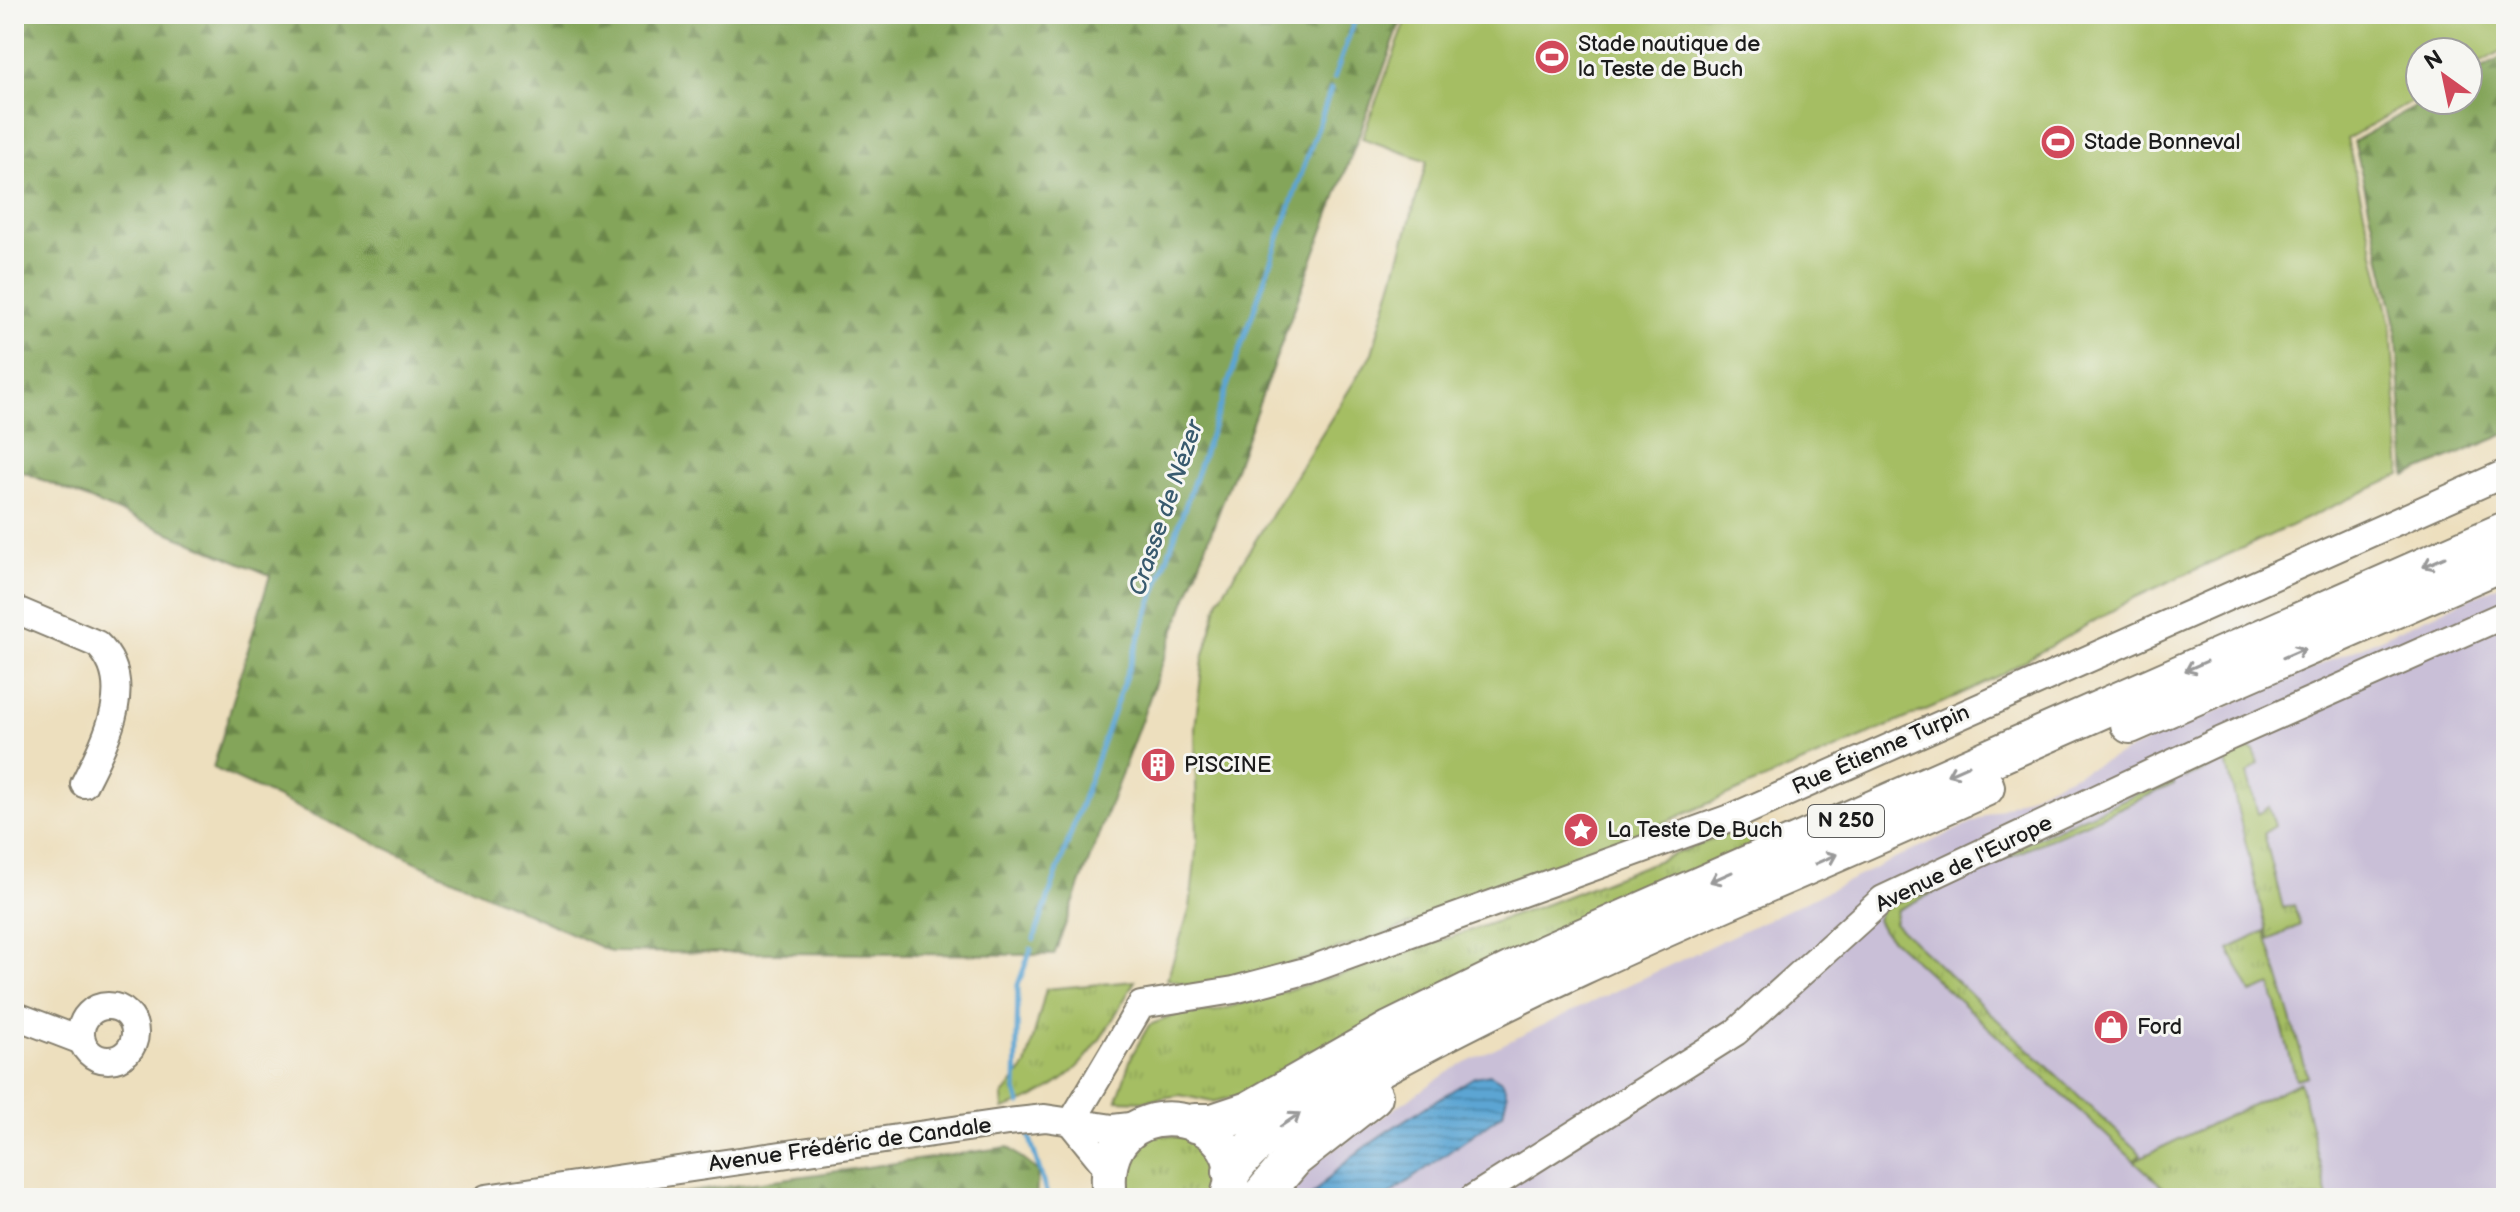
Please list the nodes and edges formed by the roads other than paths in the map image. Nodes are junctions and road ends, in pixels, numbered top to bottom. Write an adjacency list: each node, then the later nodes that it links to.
1 (2506, 473): 10 (street, Rue Étienne Turpin)
2 (2506, 531): 11 (highway, N 250, one-way to 11)
3 (2506, 560): 7 (highway, N 250, one-way to 3)
4 (14, 609): 6 (street)
5 (2506, 614): 17 (street, Avenue de l'Europe)
6 (84, 784)
7 (1776, 882): 13 (highway, N 250, one-way to 7); 16 (highway, N 250)
8 (14, 1015): 9 (street)
9 (82, 1041)
10 (1071, 1123): 12 (street, Avenue Frédéric de Candale); 14 (street); 15 (street, Avenue Frédéric de Candale)
11 (1195, 1123): 12 (main road, N 250); 13 (main road, N 250)
12 (1139, 1125): 14 (main road)
13 (1230, 1184)
14 (1106, 1187)
15 (486, 1198)
16 (1260, 1198)
17 (1473, 1198)

